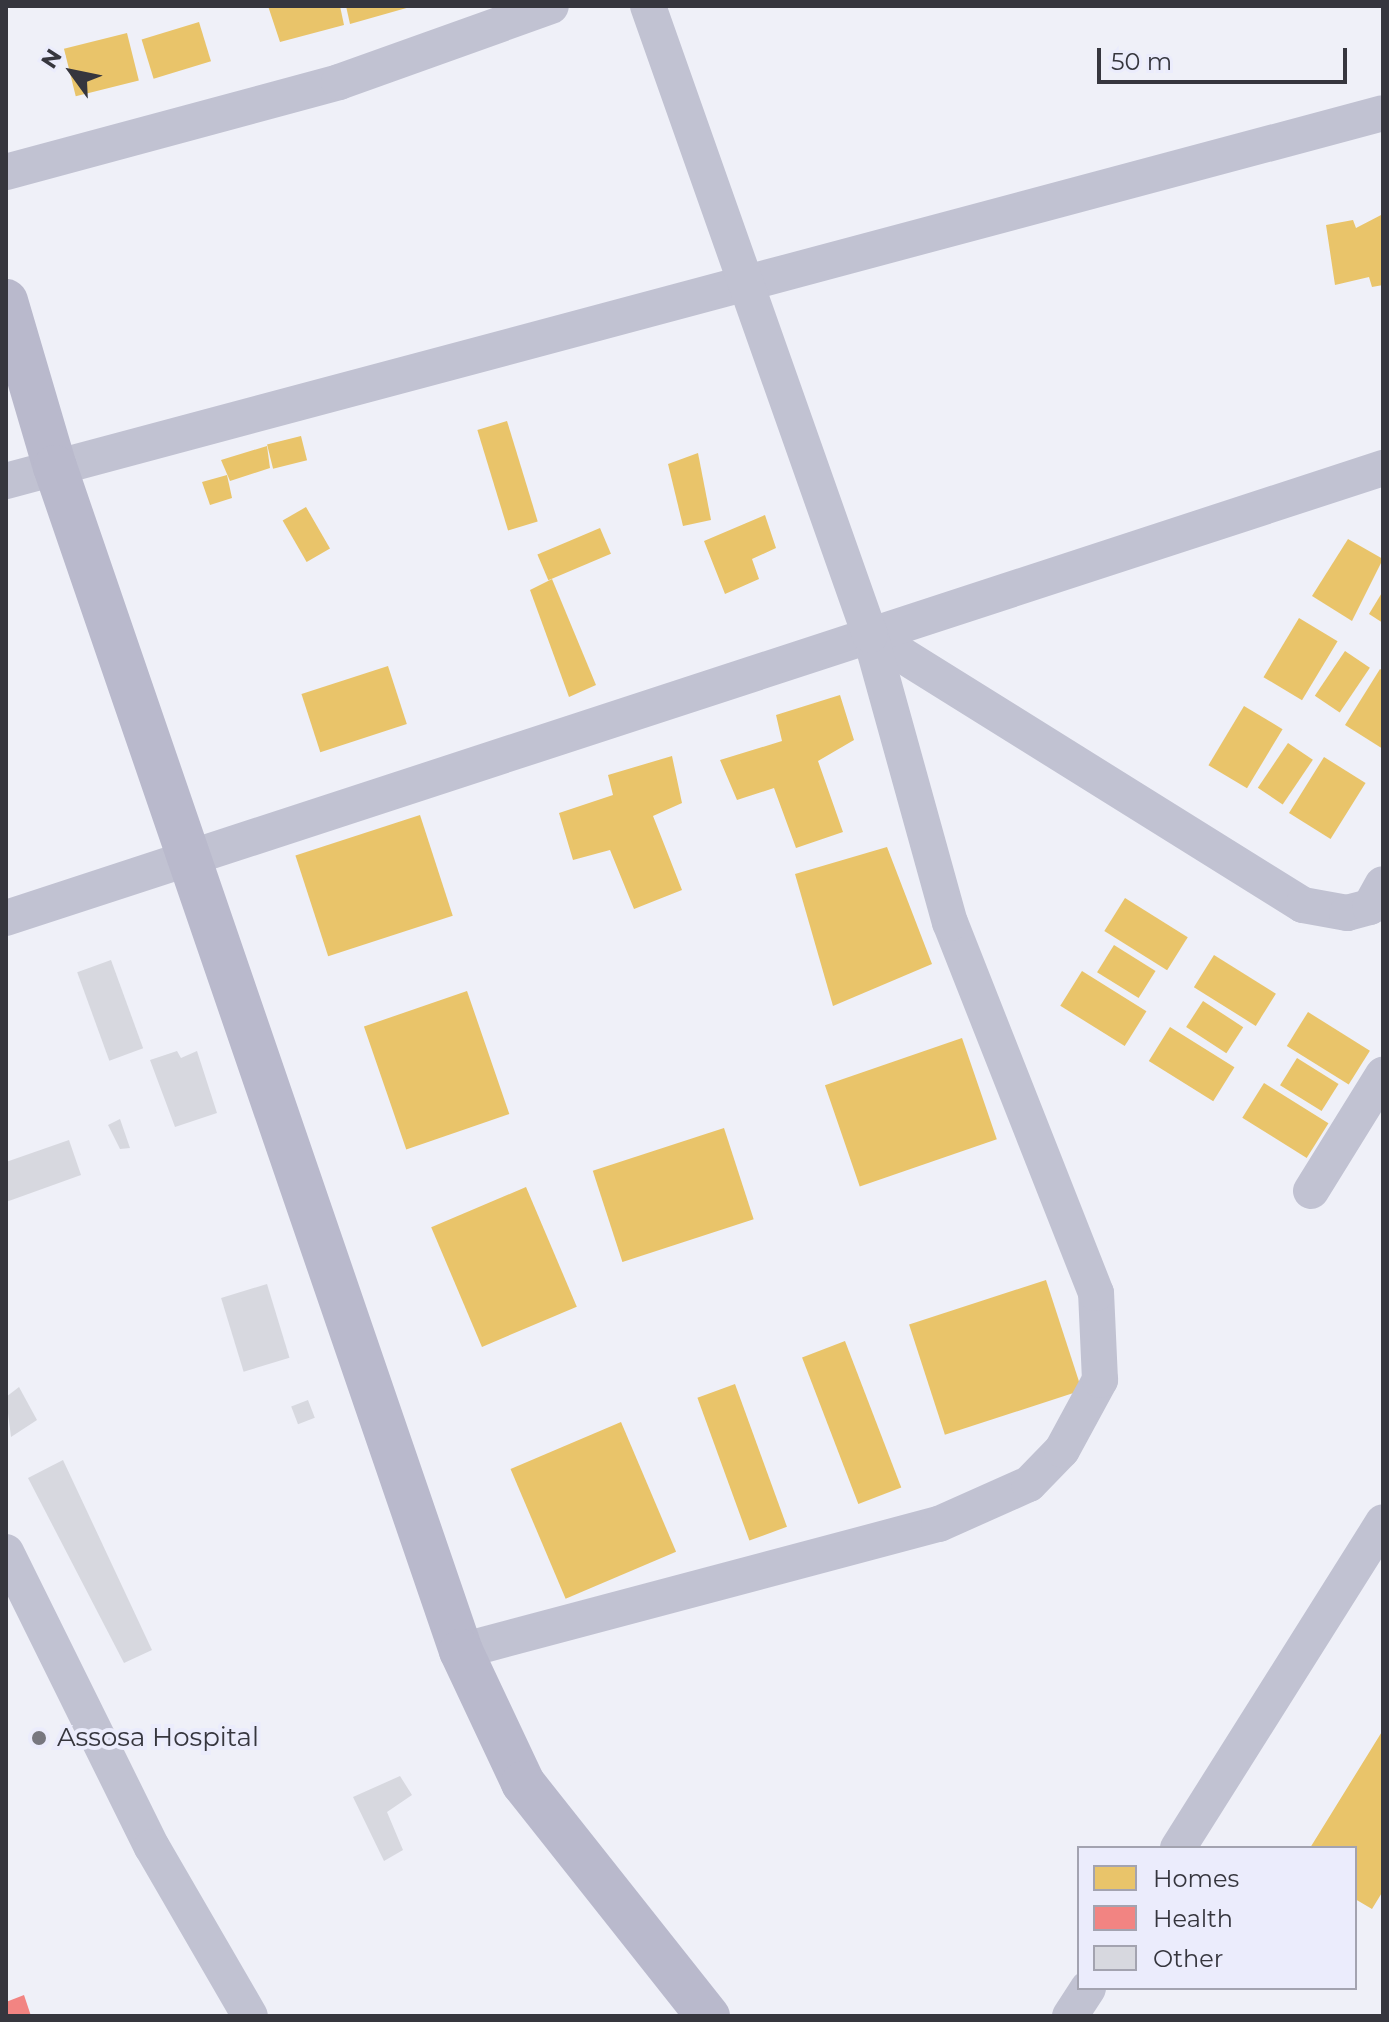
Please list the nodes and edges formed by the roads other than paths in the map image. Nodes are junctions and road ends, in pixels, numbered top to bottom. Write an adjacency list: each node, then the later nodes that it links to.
1 (551, 6): 4 (street)
2 (648, 6): 5 (street)
3 (1383, 113): 5 (street)
4 (6, 172)
5 (746, 280): 7 (street); 10 (street)
6 (6, 301): 7 (street)
7 (55, 467): 9 (street); 11 (street)
8 (1383, 468): 10 (street)
9 (6, 481)
10 (870, 635): 11 (street); 12 (street); 18 (street)
11 (190, 862): 13 (street); 18 (street)
12 (1379, 903)
13 (6, 918)
14 (1383, 1075): 15 (street)
15 (1311, 1191)
16 (1383, 1522): 19 (street)
17 (6, 1552): 21 (street)
18 (461, 1651): 22 (street)
19 (1179, 1846)
20 (1087, 1990): 23 (street)
21 (250, 2016)
22 (708, 2016)
23 (1070, 2016)

